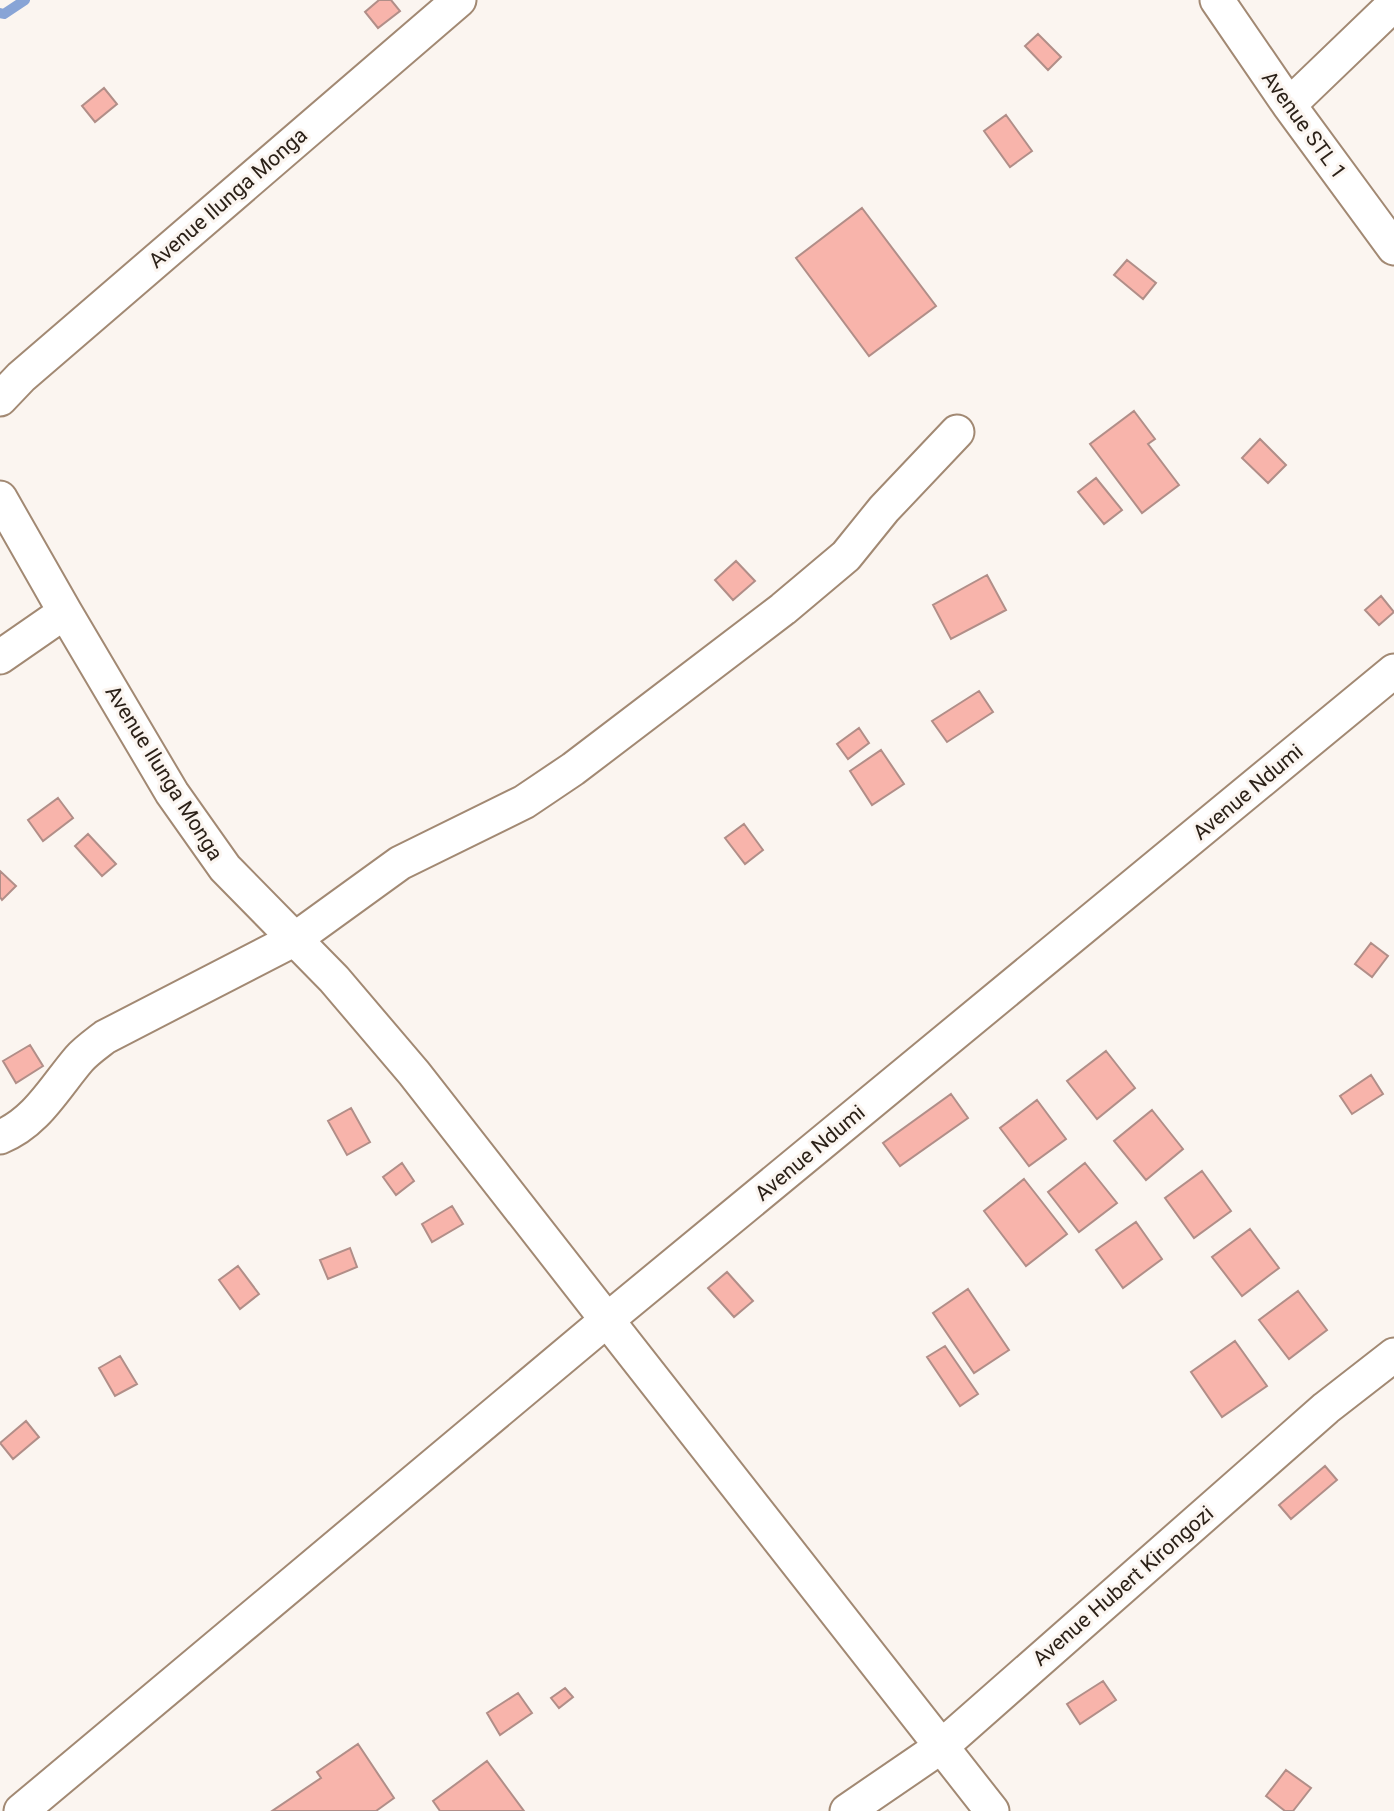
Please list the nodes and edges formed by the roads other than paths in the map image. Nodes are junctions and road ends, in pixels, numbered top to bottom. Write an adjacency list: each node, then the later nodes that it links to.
1 (459, 0): 6 (street, Avenue Ilunga Monga)
2 (1217, 0): 4 (street, Avenue STL 1)
3 (1394, 5): 4 (street)
4 (1289, 105): 5 (street, Avenue STL 1)
5 (1394, 248)
6 (0, 399)
7 (957, 432): 12 (street)
8 (0, 498): 9 (street, Avenue Ilunga Monga)
9 (65, 612): 10 (street); 12 (street, Avenue Ilunga Monga)
10 (0, 657)
11 (1394, 671): 14 (street, Avenue Ndumi)
12 (295, 939): 13 (street); 14 (street)
13 (0, 1137)
14 (607, 1320): 16 (street); 17 (street, Avenue Ndumi)
15 (1394, 1355): 16 (street, Avenue Hubert Kirongozi)
16 (942, 1745): 18 (street, Avenue Hubert Kirongozi); 19 (street)
17 (21, 1811)
18 (847, 1811)
19 (992, 1811)

